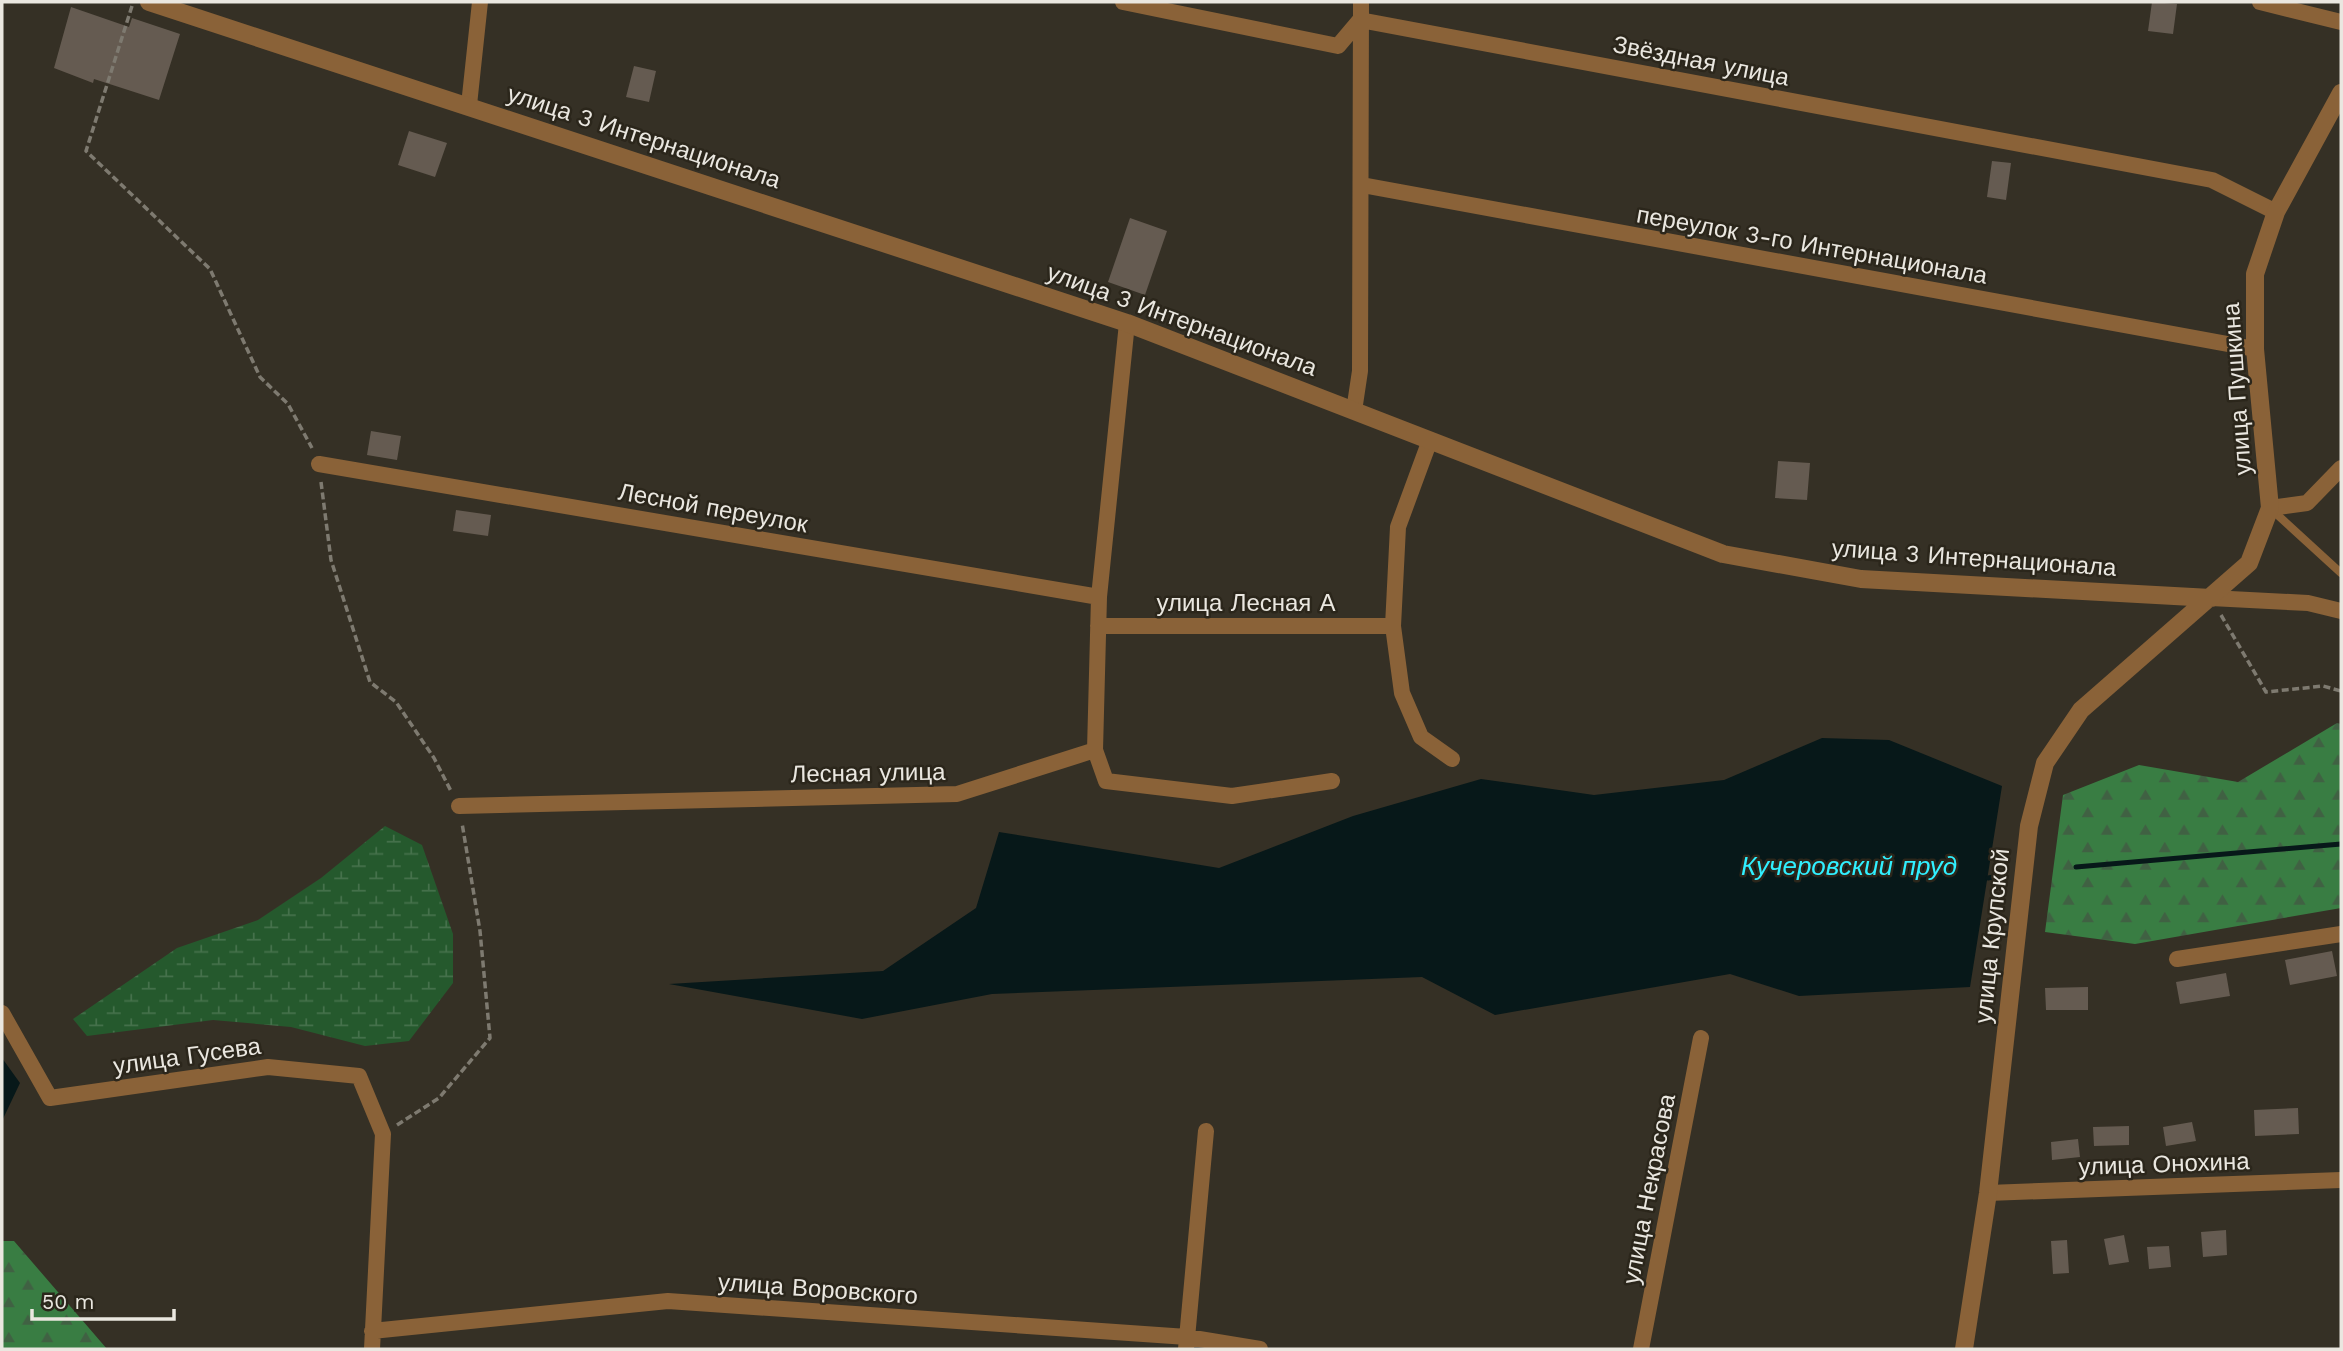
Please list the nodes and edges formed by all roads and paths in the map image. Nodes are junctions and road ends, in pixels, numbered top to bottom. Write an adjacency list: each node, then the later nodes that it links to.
1 (133, 2): 17 (path)
2 (149, 2): 10 (street, улица 3 Интернационала)
3 (480, 2): 10 (street)
4 (1124, 2): 7 (street)
5 (1361, 2): 7 (street)
6 (2260, 2): 8 (street)
7 (1360, 20): 11 (street); 12 (street, Звёздная улица)
8 (2341, 22)
9 (2341, 93): 12 (street, улица Пушкина)
10 (469, 105): 13 (street, улица 3 Интернационала)
11 (1362, 185): 14 (street, переулок 3-го Интернационала); 15 (street)
12 (2276, 212): 14 (street, улица Пушкина)
13 (1127, 323): 15 (street, улица 3 Интернационала); 21 (street)
14 (2255, 349): 19 (street, улица Пушкина)
15 (1354, 411): 16 (street, улица 3 Интернационала)
16 (1430, 440): 22 (street, улица 3 Интернационала); 25 (street)
17 (319, 464): 21 (street, Лесной переулок); 30 (path)
18 (2341, 468): 19 (street)
19 (2270, 508): 20 (lane); 22 (street, улица Пушкина)
20 (2341, 573)
21 (1099, 597): 24 (street)
22 (2211, 598): 23 (street); 26 (path); 38 (street, улица Крупской)
23 (2341, 611)
24 (1098, 626): 25 (street, улица Лесная А); 27 (street)
25 (1393, 626): 28 (street)
26 (2341, 691)
27 (1095, 750): 29 (street); 30 (street, Лесная улица)
28 (1452, 758)
29 (1332, 781)
30 (459, 806): 36 (path)
31 (2341, 934): 32 (street)
32 (2177, 960)
33 (2, 1013): 36 (street, улица Гусева)
34 (1701, 1038): 43 (street, улица Некрасова)
35 (1206, 1131): 40 (street)
36 (383, 1134): 39 (street, улица Гусева)
37 (2341, 1180): 38 (street, улица Онохина)
38 (1988, 1193): 44 (street, улица Крупской)
39 (372, 1331): 40 (street, улица Воровского); 41 (street, улица Гусева)
40 (1186, 1343): 42 (street, улица Воровского)
41 (372, 1349)
42 (1260, 1349)
43 (1641, 1349)
44 (1964, 1349)

